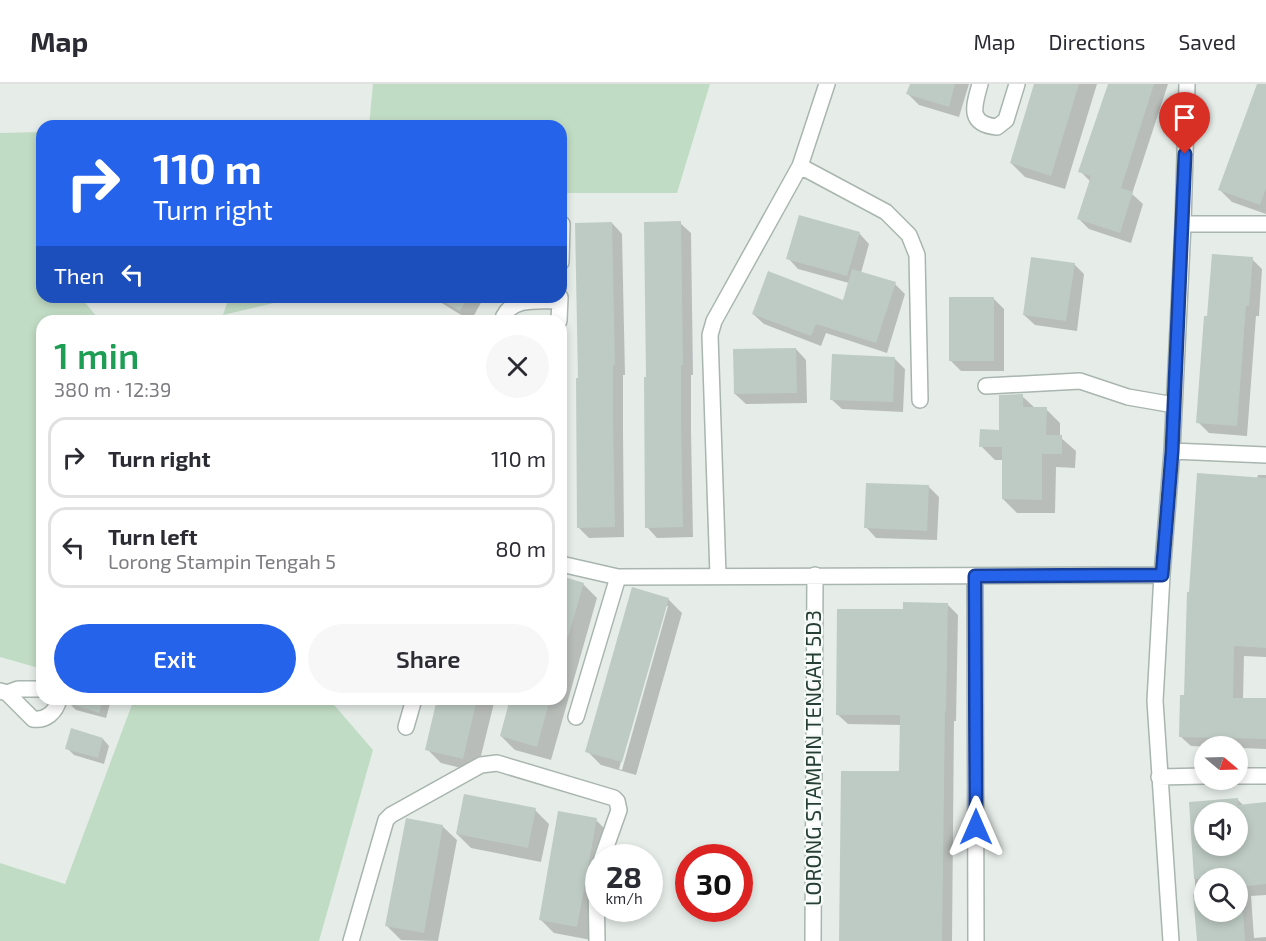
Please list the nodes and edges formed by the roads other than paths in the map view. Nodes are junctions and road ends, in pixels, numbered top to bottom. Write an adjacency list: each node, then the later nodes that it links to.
1 (827, 84): 5 (street)
2 (980, 84): 3 (street)
3 (1017, 84)
4 (1187, 84): 6 (street)
5 (800, 166): 11 (street); 18 (street)
6 (1183, 224): 7 (street); 12 (street)
7 (1266, 224)
8 (519, 303): 9 (street)
9 (504, 315)
10 (986, 386): 12 (street)
11 (920, 400)
12 (1174, 405): 13 (street)
13 (1172, 452): 14 (street); 17 (street)
14 (1266, 455)
15 (567, 565): 20 (street)
16 (815, 575): 18 (street); 19 (street); 35 (street, LORONG STAMPIN TENGAH 5D3)
17 (1162, 575): 19 (street); 30 (street)
18 (718, 576): 20 (street)
19 (975, 576): 36 (street)
20 (618, 577): 25 (street)
21 (36, 689): 22 (street)
22 (4, 692): 23 (street)
23 (57, 705)
24 (412, 705): 26 (street)
25 (576, 717)
26 (406, 727)
27 (1194, 776): 30 (street)
28 (1248, 776): 29 (street)
29 (1266, 776)
30 (1159, 777): 37 (street)
31 (607, 844): 33 (street)
32 (597, 922): 34 (street)
33 (351, 941)
34 (597, 941)
35 (813, 941)
36 (976, 941)
37 (1171, 941)

